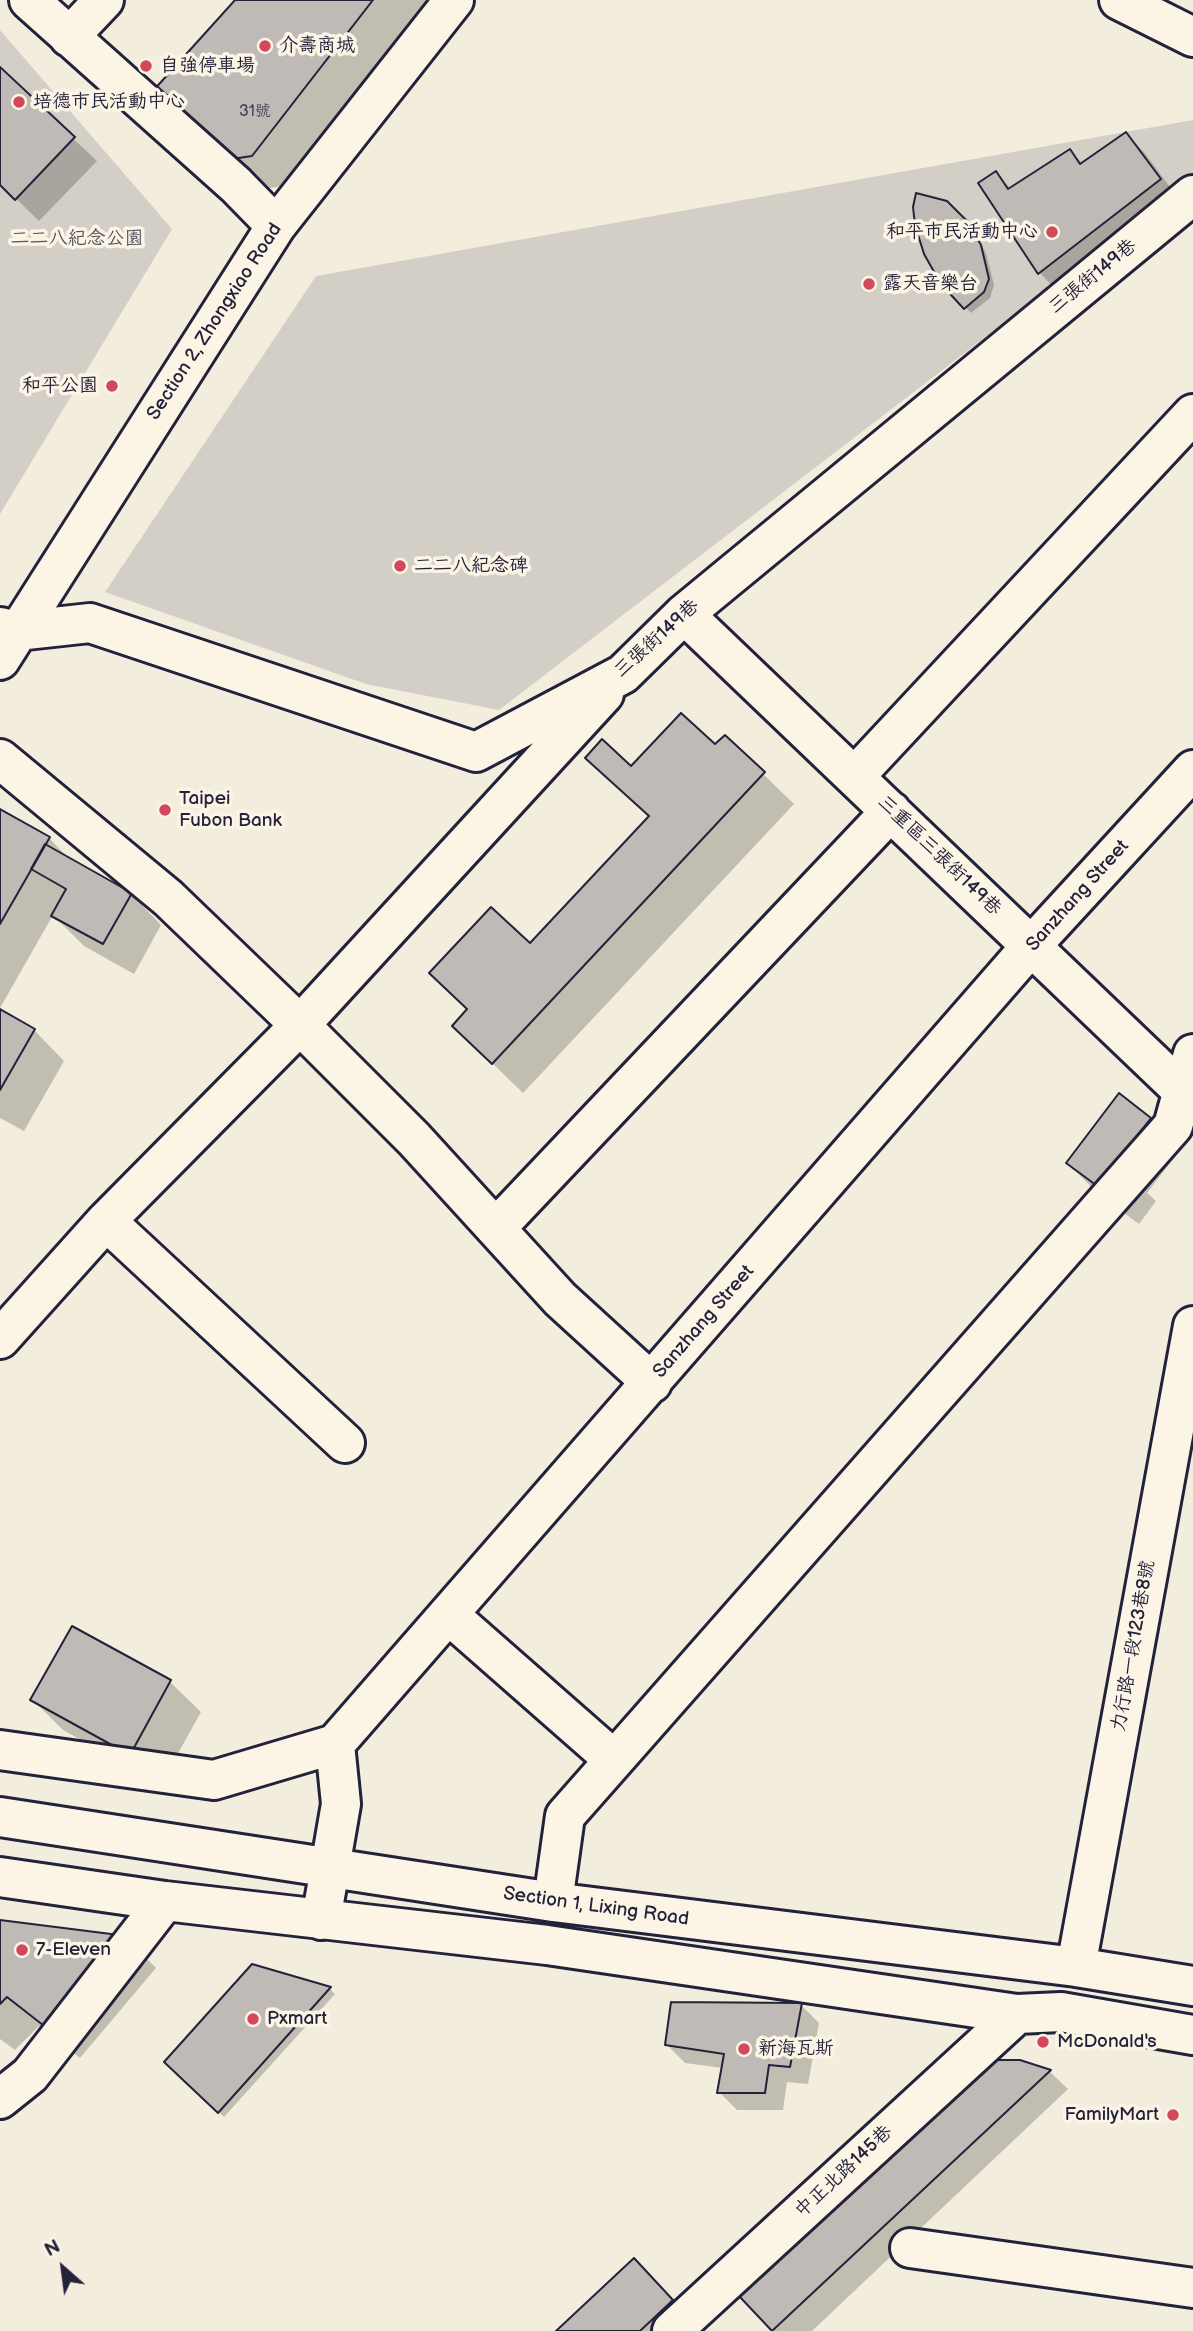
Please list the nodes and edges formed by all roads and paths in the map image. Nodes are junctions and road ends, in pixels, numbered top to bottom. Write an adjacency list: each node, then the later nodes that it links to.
1 (29, 0): 5 (street)
2 (104, 0): 5 (street)
3 (454, 0): 8 (street, Section 2, Zhongxiao Road)
4 (1119, 0): 6 (street)
5 (69, 37): 8 (street)
6 (1193, 37)
7 (1193, 195): 10 (street, 三張街149巷)
8 (276, 226): 11 (street, Section 2, Zhongxiao Road)
9 (1193, 414): 15 (street)
10 (684, 614): 12 (street, 三張街149巷); 15 (street, 三重區三張街149巷)
11 (6, 639): 12 (street, 三張街149巷)
12 (623, 674): 18 (street)
13 (0, 759): 18 (street)
14 (1193, 770): 17 (street, Sanzhang Street)
15 (855, 776): 16 (street, 三重區三張街149巷)
16 (891, 811): 17 (street, 三重區三張街149巷); 22 (street)
17 (1032, 945): 20 (street, 三重區三張街149巷); 25 (street, Sanzhang Street)
18 (300, 1025): 21 (street); 22 (street)
19 (1193, 1054): 20 (street)
20 (1187, 1096): 30 (street)
21 (106, 1221): 24 (street); 26 (street)
22 (497, 1227): 25 (street)
23 (1193, 1325): 37 (street, 力行路一段123巷8號)
24 (0, 1339)
25 (652, 1382): 27 (street, Sanzhang Street)
26 (345, 1443)
27 (449, 1615): 28 (street, Sanzhang Street); 30 (street)
28 (335, 1744): 29 (street); 32 (street)
29 (0, 1750)
30 (613, 1759): 35 (street)
31 (0, 1817): 32 (street, Section 1, Lixing Road)
32 (330, 1868): 35 (street, Section 1, Lixing Road); 36 (street)
33 (0, 1877): 34 (street)
34 (165, 1901): 36 (street); 41 (street)
35 (553, 1902): 37 (street, Section 1, Lixing Road)
36 (321, 1920): 39 (street)
37 (1076, 1968): 38 (street, Section 1, Lixing Road)
38 (1193, 1986)
39 (1017, 2014): 40 (street); 44 (street, 中正北路145巷)
40 (1193, 2035)
41 (0, 2099)
42 (910, 2248): 43 (street)
43 (1193, 2288)
44 (672, 2331)

